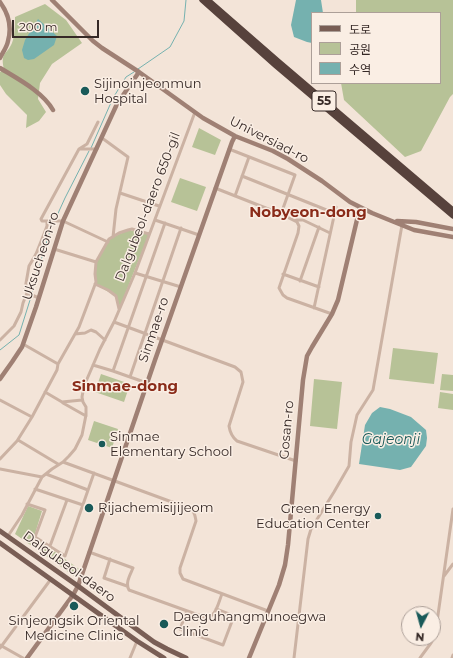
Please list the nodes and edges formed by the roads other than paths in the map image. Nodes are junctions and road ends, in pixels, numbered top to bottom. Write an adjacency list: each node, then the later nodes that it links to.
1 (52, 0): 8 (main road, Universiad-ro)
2 (202, 0): 5 (highway, 55)
3 (208, 0): 5 (highway, 55)
4 (0, 2): 6 (main road)
5 (268, 56): 17 (highway, 55)
6 (0, 58)
7 (0, 67): 9 (main road)
8 (139, 72): 10 (main road, Universiad-ro); 13 (main road, Uksucheon-ro)
9 (53, 110)
10 (195, 112): 12 (main road, Universiad-ro); 24 (street, Dalgubeol-daero 650-gil)
11 (98, 122): 14 (street)
12 (235, 136): 16 (main road, Sinmae-ro); 26 (main road, Universiad-ro)
13 (102, 138): 15 (main road, Uksucheon-ro); 21 (street)
14 (79, 149): 15 (street); 33 (street)
15 (97, 149): 34 (main road, Uksucheon-ro)
16 (229, 149): 18 (street); 20 (main road, Sinmae-ro)
17 (384, 155): 27 (highway, 55); 30 (highway, 55)
18 (249, 156): 19 (street); 22 (street)
19 (242, 176): 22 (street); 23 (street)
20 (216, 188): 23 (street); 43 (main road, Sinmae-ro)
21 (120, 193): 24 (street); 44 (street)
22 (289, 194): 28 (street); 29 (street)
23 (234, 196): 29 (street)
24 (159, 206): 31 (street, Dalgubeol-daero 650-gil)
25 (336, 207): 28 (street)
26 (360, 207): 35 (main road, Universiad-ro); 61 (main road, Gosan-ro)
27 (453, 210)
28 (334, 213): 41 (street)
29 (282, 214): 32 (street)
30 (453, 216)
31 (154, 220): 36 (street); 42 (street, Dalgubeol-daero 650-gil)
32 (296, 220): 38 (street); 50 (street)
33 (47, 221): 34 (street); 57 (street)
34 (63, 221): 46 (street); 47 (main road, Uksucheon-ro)
35 (393, 221): 37 (main road, Universiad-ro); 40 (main road, Universiad-ro)
36 (165, 223): 39 (street); 51 (street)
37 (402, 225): 45 (main road, Universiad-ro); 125 (street)
38 (319, 227): 41 (street); 53 (street)
39 (181, 228): 43 (street); 52 (street)
40 (453, 228)
41 (330, 233): 56 (street)
42 (149, 234): 44 (street); 49 (street, Dalgubeol-daero 650-gil)
43 (199, 234): 55 (main road, Sinmae-ro)
44 (113, 237): 46 (street)
45 (453, 237)
46 (108, 242): 48 (street)
47 (54, 249): 48 (street); 58 (main road, Uksucheon-ro)
48 (96, 262): 54 (street)
49 (135, 272): 51 (street); 60 (street, Dalgubeol-daero 650-gil)
50 (283, 274): 53 (street); 59 (street)
51 (146, 276): 52 (street); 63 (street)
52 (162, 281): 55 (street); 64 (street)
53 (300, 281): 56 (street)
54 (95, 284): 60 (street, Dalgubeol-daero 650-gil); 65 (street)
55 (181, 287): 68 (main road, Sinmae-ro)
56 (318, 288): 59 (street)
57 (27, 293): 58 (street); 66 (street)
58 (39, 298): 69 (main road, Uksucheon-ro)
59 (314, 308): 61 (street)
60 (119, 309): 62 (street, Dalgubeol-daero 650-gil)
61 (332, 314): 84 (main road, Gosan-ro)
62 (114, 322): 63 (street); 67 (street, Dalgubeol-daero 650-gil)
63 (128, 328): 64 (street); 72 (street)
64 (145, 333): 68 (street); 73 (street)
65 (75, 334): 67 (street); 70 (street)
66 (0, 340)
67 (105, 340): 71 (street, Dalgubeol-daero 650-gil)
68 (162, 341): 75 (main road, Sinmae-ro); 84 (street)
69 (23, 344): 70 (street); 74 (main road, Uksucheon-ro)
70 (58, 364): 76 (street)
71 (94, 365): 72 (street); 78 (street, Dalgubeol-daero 650-gil)
72 (113, 370): 73 (street)
73 (130, 377): 75 (street)
74 (0, 379)
75 (147, 383): 91 (main road, Sinmae-ro)
76 (45, 392): 79 (street); 81 (street)
77 (0, 400): 81 (street)
78 (82, 400): 79 (street); 80 (street, Dalgubeol-daero 650-gil)
79 (62, 402): 80 (street)
80 (86, 416): 85 (street, Dalgubeol-daero 650-gil)
81 (32, 417): 82 (street)
82 (18, 440): 83 (street); 86 (street)
83 (0, 459)
84 (296, 461): 115 (main road, Gosan-ro)
85 (63, 462): 86 (street, Dalgubeol-daero 650-gil); 88 (street)
86 (58, 464): 89 (street, Dalgubeol-daero 650-gil)
87 (0, 469): 90 (street)
88 (94, 473): 91 (street); 93 (street)
89 (46, 474): 90 (street, Dalgubeol-daero 650-gil); 93 (street)
90 (42, 477): 92 (street, Dalgubeol-daero 650-gil)
91 (114, 481): 104 (main road, Sinmae-ro); 111 (street)
92 (35, 489): 94 (street); 95 (street, Dalgubeol-daero 650-gil)
93 (88, 490): 96 (street)
94 (67, 500): 96 (street); 101 (street)
95 (27, 504): 99 (street, Dalgubeol-daero 650-gil); 101 (street)
96 (83, 505): 101 (street)
97 (453, 509): 102 (street)
98 (0, 531): 99 (main road, Dalgubeol-daero)
99 (8, 536): 109 (main road, Dalgubeol-daero)
100 (0, 543): 108 (main road, Dalgubeol-daero)
101 (50, 546)
102 (448, 550): 103 (street); 107 (street)
103 (453, 551)
104 (89, 552): 105 (street); 109 (main road, Sinmae-ro)
105 (110, 559): 110 (street); 110 (street)
106 (453, 564): 107 (street)
107 (443, 577): 126 (street)
108 (51, 579): 112 (main road, Dalgubeol-daero); 117 (street)
109 (78, 586): 112 (main road, Sinmae-ro); 123 (main road, Dalgubeol-daero)
110 (127, 586): 114 (street)
111 (222, 594): 113 (street); 115 (street)
112 (73, 595): 116 (main road, Dalgubeol-daero); 120 (main road, Sinmae-ro)
113 (216, 609): 114 (street); 114 (street)
114 (187, 611)
115 (268, 611): 124 (main road, Gosan-ro)
116 (137, 641): 121 (street); 122 (main road, Dalgubeol-daero)
117 (2, 646): 119 (street)
118 (453, 655): 127 (street)
119 (23, 658)
120 (27, 658)
121 (130, 658)
122 (164, 658)
123 (186, 658)
124 (250, 658)
125 (294, 658)
126 (420, 658)
127 (452, 658)

